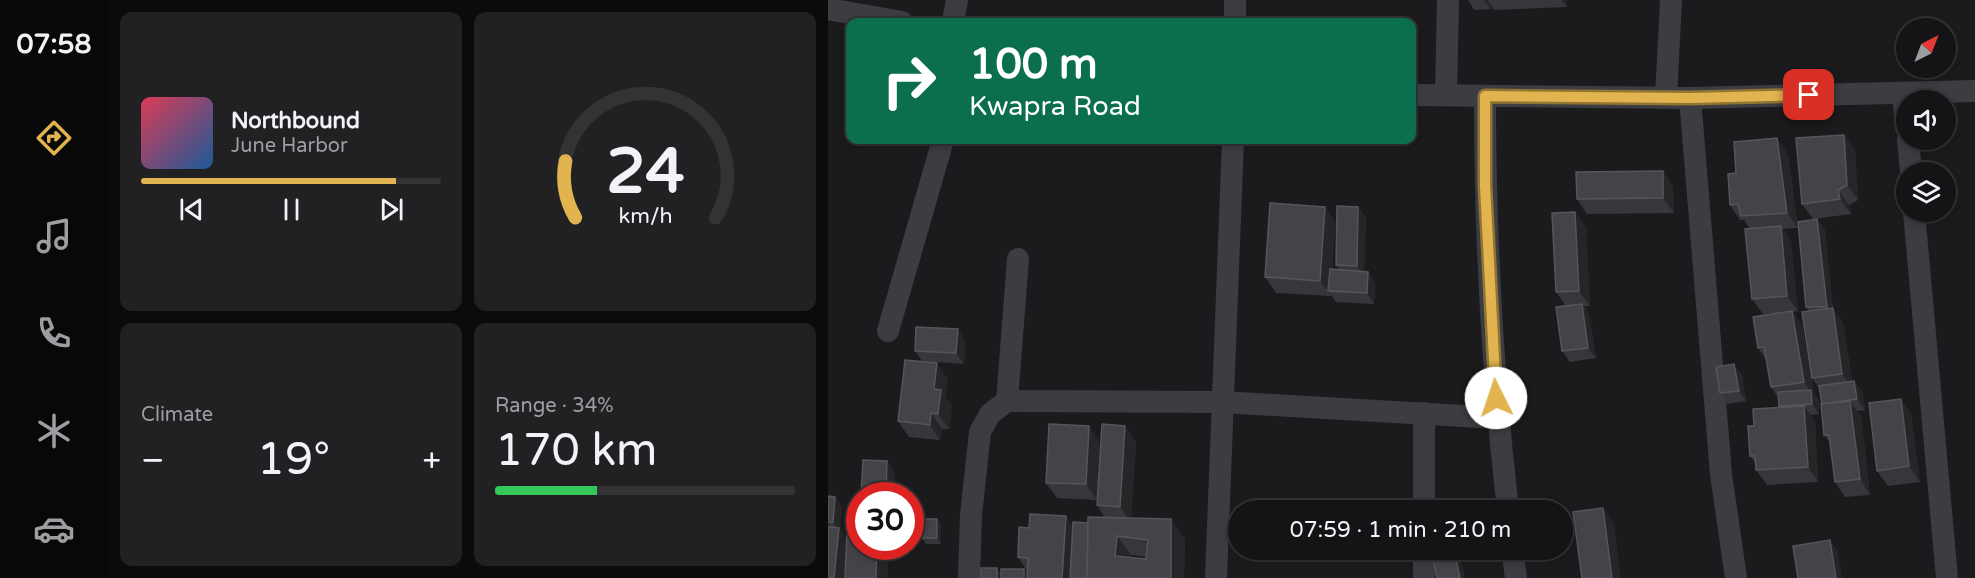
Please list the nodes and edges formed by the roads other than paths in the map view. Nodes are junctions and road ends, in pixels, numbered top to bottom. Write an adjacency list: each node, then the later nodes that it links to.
1 (957, 0): 7 (street)
2 (1235, 0): 8 (street)
3 (1448, 0): 13 (street)
4 (1671, 0): 15 (street)
5 (828, 9): 6 (street)
6 (879, 18)
7 (954, 18)
8 (1235, 18)
9 (1975, 91): 10 (street)
10 (1956, 92)
11 (1896, 93): 16 (street)
12 (1416, 95): 13 (street)
13 (1446, 95): 14 (street)
14 (1485, 96): 15 (street); 25 (street)
15 (1666, 97): 16 (street)
16 (1690, 98): 34 (street)
17 (942, 144): 21 (street)
18 (1233, 144): 23 (street)
19 (1915, 222): 35 (street)
20 (1018, 259): 22 (street)
21 (888, 331)
22 (1007, 401): 23 (street); 30 (street)
23 (1222, 402): 24 (street); 31 (street)
24 (1424, 413): 25 (street); 26 (street)
25 (1497, 418): 27 (street)
26 (1424, 500)
27 (1507, 500)
28 (1424, 560): 32 (street)
29 (1514, 560): 33 (street)
30 (969, 578)
31 (1216, 578)
32 (1424, 578)
33 (1516, 578)
34 (1736, 578)
35 (1947, 578)

